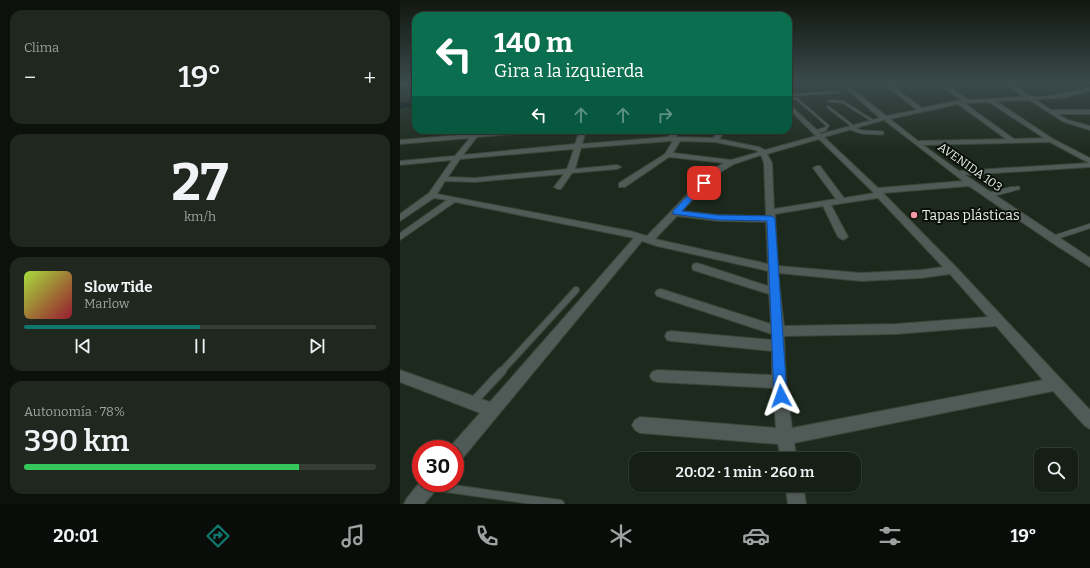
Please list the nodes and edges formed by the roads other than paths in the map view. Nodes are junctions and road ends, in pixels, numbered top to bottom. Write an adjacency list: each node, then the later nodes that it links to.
1 (796, 106): 26 (street)
2 (828, 106): 17 (lane)
3 (848, 106): 16 (lane)
4 (868, 106): 15 (street, AVENIDA 103)
5 (915, 106): 10 (street)
6 (942, 106): 10 (street)
7 (964, 106): 31 (street)
8 (998, 106): 30 (street)
9 (1041, 106): 11 (street)
10 (921, 110): 15 (street)
11 (1050, 112): 12 (street); 18 (street)
12 (1082, 112): 13 (street); 14 (street)
13 (1090, 112)
14 (1090, 116)
15 (884, 119): 16 (street); 33 (street, AVENIDA 103)
16 (873, 122): 17 (street)
17 (852, 128): 19 (lane); 26 (street)
18 (1090, 128)
19 (882, 133)
20 (429, 134): 28 (street)
21 (469, 134): 28 (street)
22 (476, 134): 37 (street)
23 (582, 134): 34 (street)
24 (677, 134): 27 (street)
25 (720, 134): 29 (street)
26 (818, 134): 35 (street); 51 (street)
27 (674, 139): 29 (street); 34 (street); 36 (street)
28 (422, 140): 32 (street)
29 (715, 140): 35 (street)
30 (1051, 140): 31 (street); 38 (street)
31 (1013, 141): 33 (street)
32 (400, 142)
33 (916, 143): 45 (street, AVENIDA 103)
34 (579, 146): 37 (street); 44 (street)
35 (764, 152): 39 (street); 58 (street)
36 (668, 155): 39 (street); 48 (street)
37 (457, 158): 40 (street); 46 (street)
38 (1090, 161)
39 (731, 162): 57 (street)
40 (400, 163)
41 (1090, 165): 45 (street)
42 (617, 167): 44 (street)
43 (816, 168): 55 (street)
44 (571, 170): 46 (street); 49 (street)
45 (959, 174): 47 (street, AVENIDA 103)
46 (443, 179): 52 (street)
47 (971, 182): 51 (street); 53 (street, AVENIDA 103)
48 (622, 185)
49 (558, 187)
50 (1018, 188): 53 (lane)
51 (878, 193): 55 (street); 69 (street)
52 (432, 195): 54 (street); 59 (street)
53 (989, 195): 64 (street, AVENIDA 103)
54 (453, 200): 60 (street); 65 (street)
55 (842, 201): 56 (street)
56 (826, 204): 58 (street); 63 (street)
57 (676, 213): 58 (street); 65 (street)
58 (771, 215): 68 (street)
59 (401, 218): 60 (street)
60 (420, 223): 62 (street)
61 (1090, 226): 64 (lane)
62 (400, 237)
63 (843, 237)
64 (1053, 238): 66 (street, AVENIDA 103)
65 (645, 239): 68 (street); 82 (street)
66 (1090, 263)
67 (696, 267): 71 (street)
68 (774, 268): 69 (street); 71 (street)
69 (952, 270): 73 (street)
70 (576, 290): 81 (lane)
71 (774, 292): 74 (street)
72 (661, 293): 74 (street)
73 (999, 321): 74 (street); 80 (street)
74 (778, 331): 76 (street)
75 (671, 336): 76 (street)
76 (778, 346): 79 (street)
77 (400, 376): 81 (street)
78 (658, 376): 79 (street)
79 (779, 382): 85 (street)
80 (1056, 384): 83 (street); 85 (street)
81 (472, 403): 82 (street)
82 (492, 410): 86 (street)
83 (1090, 421)
84 (640, 425): 85 (street)
85 (784, 437): 87 (street)
86 (464, 443)
87 (787, 452)
88 (464, 489): 92 (lane)
89 (423, 492): 91 (street)
90 (795, 492): 93 (street)
91 (413, 504)
92 (560, 504)
93 (797, 504)

